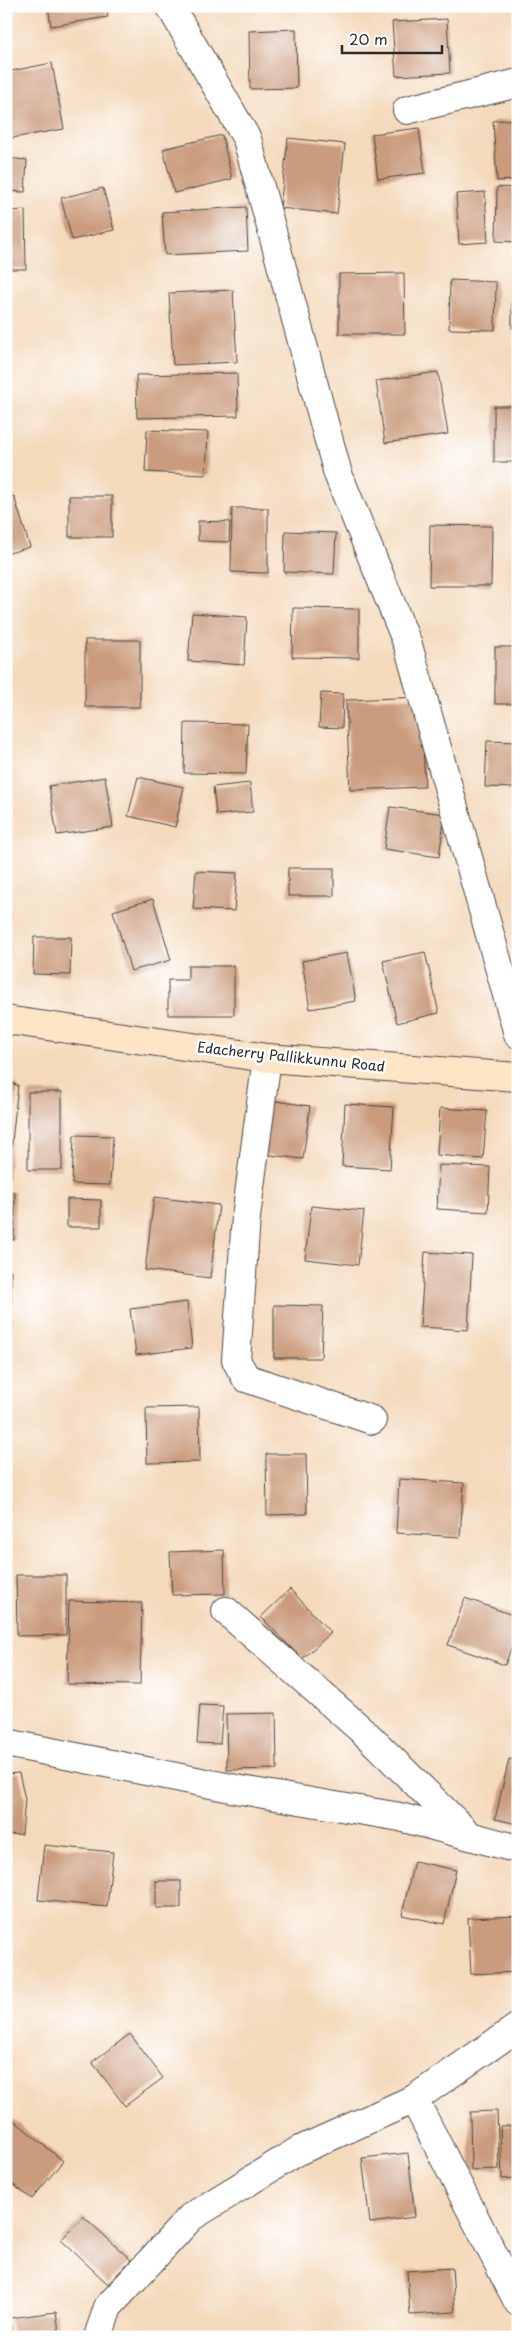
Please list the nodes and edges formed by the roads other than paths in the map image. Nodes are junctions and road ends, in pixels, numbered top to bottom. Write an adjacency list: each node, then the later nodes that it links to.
1 (170, 6): 5 (street)
2 (518, 83): 3 (street)
3 (407, 110)
4 (6, 1020): 6 (main road, Edacherry Pallikkunnu Road)
5 (518, 1034)
6 (267, 1058): 7 (main road, Edacherry Pallikkunnu Road); 8 (street)
7 (518, 1077)
8 (372, 1420)
9 (226, 1611): 11 (street)
10 (6, 1743): 11 (street)
11 (470, 1836): 12 (street)
12 (518, 1849)
13 (518, 2026): 14 (street)
14 (414, 2099): 15 (street); 16 (street)
15 (518, 2302)
16 (98, 2337)

